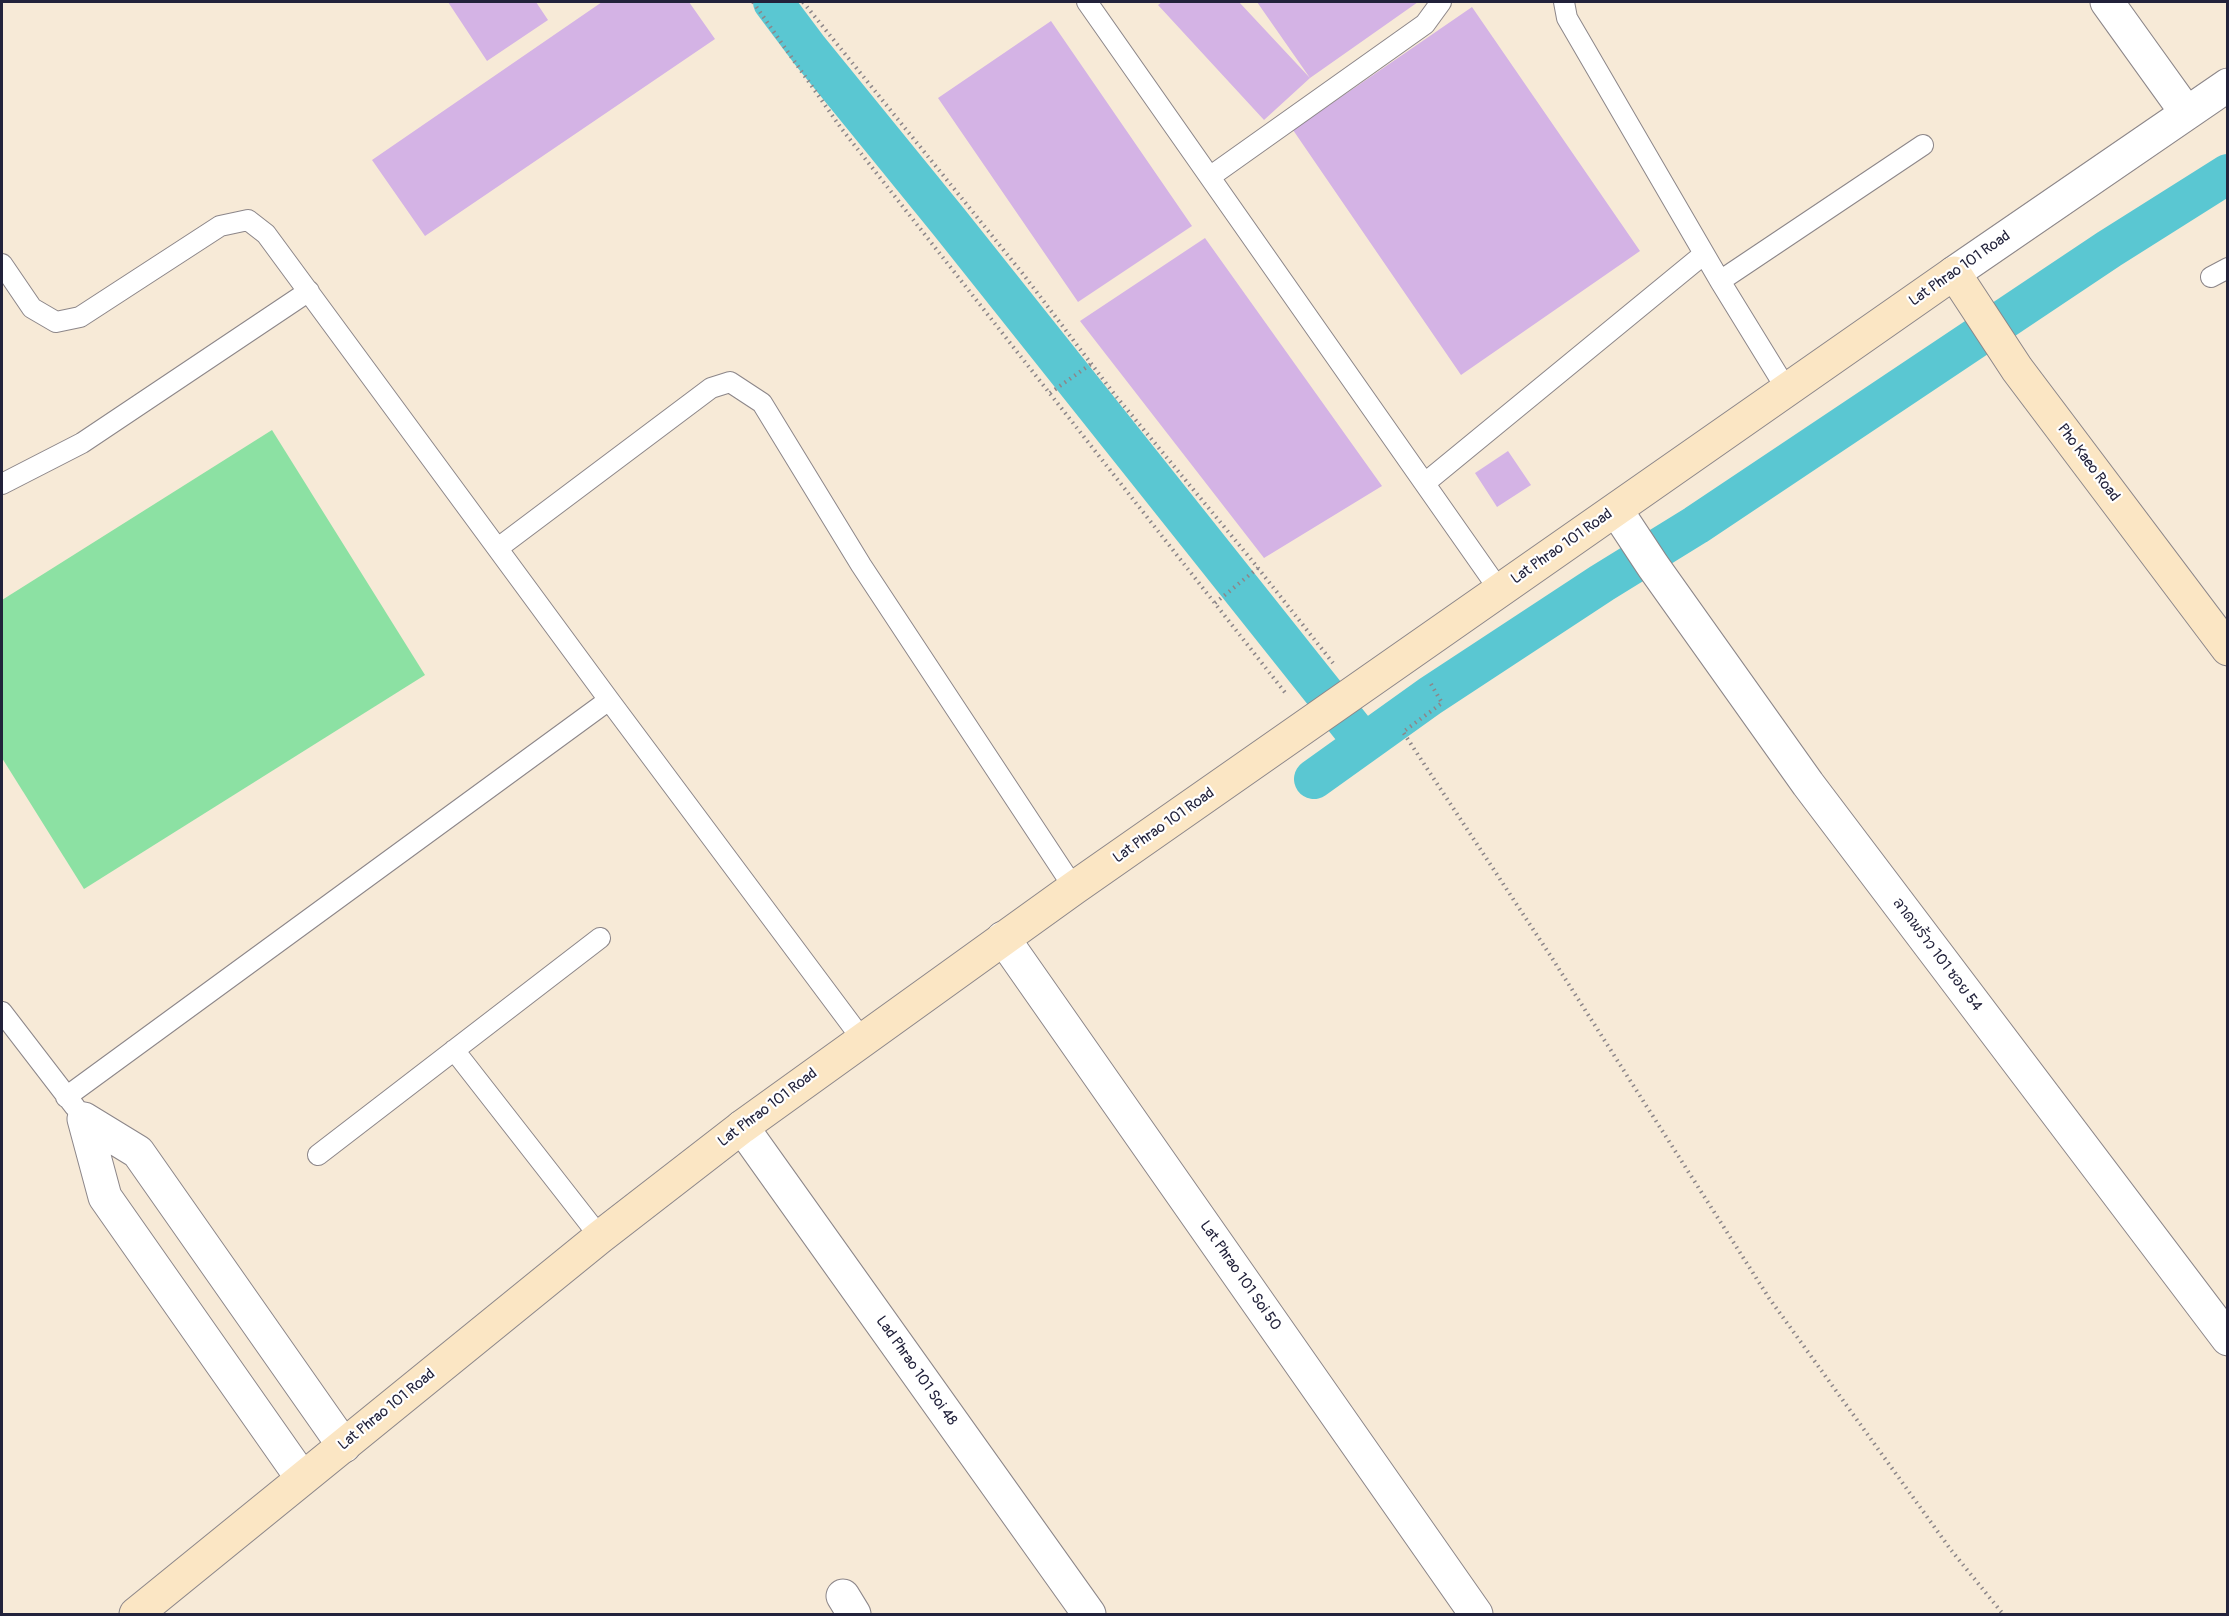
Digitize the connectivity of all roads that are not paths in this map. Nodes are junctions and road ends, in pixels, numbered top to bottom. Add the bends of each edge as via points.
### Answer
1 (1441, 2) edge
2 (1564, 2) edge
3 (2107, 2) edge
4 (1094, 3) edge
5 (2228, 86) edge
6 (2186, 112) junction
7 (1923, 145) dead end
8 (1211, 176) junction
9 (1704, 254) junction
10 (2, 264) edge
11 (1720, 281) junction
12 (1960, 281) junction
13 (309, 291) junction
14 (1787, 390) junction
15 (1425, 483) junction
16 (2, 484) edge
17 (1616, 510) junction
18 (498, 548) junction
19 (1500, 591) junction
20 (2228, 649) edge
21 (609, 700) junction
22 (1074, 888) junction
23 (600, 938) dead end
24 (1003, 938) junction
25 (2, 1012) edge
26 (861, 1039) junction
27 (454, 1050) junction
28 (75, 1108) junction
29 (742, 1127) junction
30 (318, 1155) dead end
31 (600, 1237) junction
32 (2228, 1339) edge
33 (344, 1446) junction
34 (303, 1478) junction
35 (136, 1614) edge
36 (1089, 1614) edge
37 (1476, 1614) edge

1 - 8 lane via 1425,24
2 - 9 lane via 1567,18
3 - 6 street
4 - 8 lane
5 - 6 street, Lat Phrao 101 Road
6 - 12 street, Lat Phrao 101 Road
7 - 11 lane
8 - 15 lane
9 - 11 lane
9 - 15 lane
10 - 13 lane via 32,308 56,322 80,316 220,226 248,220 266,234
11 - 14 lane
12 - 14 street, Lat Phrao 101 Road
12 - 20 street, Pho Kaeo Road via 2017,369
13 - 16 lane via 82,443
13 - 18 lane
14 - 17 street, Lat Phrao 101 Road
15 - 19 lane
17 - 19 street, Lat Phrao 101 Road
17 - 32 street, ลาดพร้าว 101 ซอย 54 via 1808,784
18 - 21 lane
18 - 22 lane via 711,388 730,382 762,403 861,566
19 - 22 street, Lat Phrao 101 Road
21 - 26 lane
21 - 28 lane
22 - 24 street, Lat Phrao 101 Road
23 - 27 lane
24 - 26 street, Lat Phrao 101 Road
24 - 37 street, Lat Phrao 101 Soi 50
25 - 28 lane
26 - 29 street, Lat Phrao 101 Road
27 - 30 lane
27 - 31 lane
28 - 33 street via 138,1152
28 - 34 street via 105,1197
29 - 31 street, Lat Phrao 101 Road
29 - 36 street, Lad Phrao 101 Soi 48
31 - 33 street, Lat Phrao 101 Road
33 - 34 street, Lat Phrao 101 Road
34 - 35 street, Lat Phrao 101 Road

